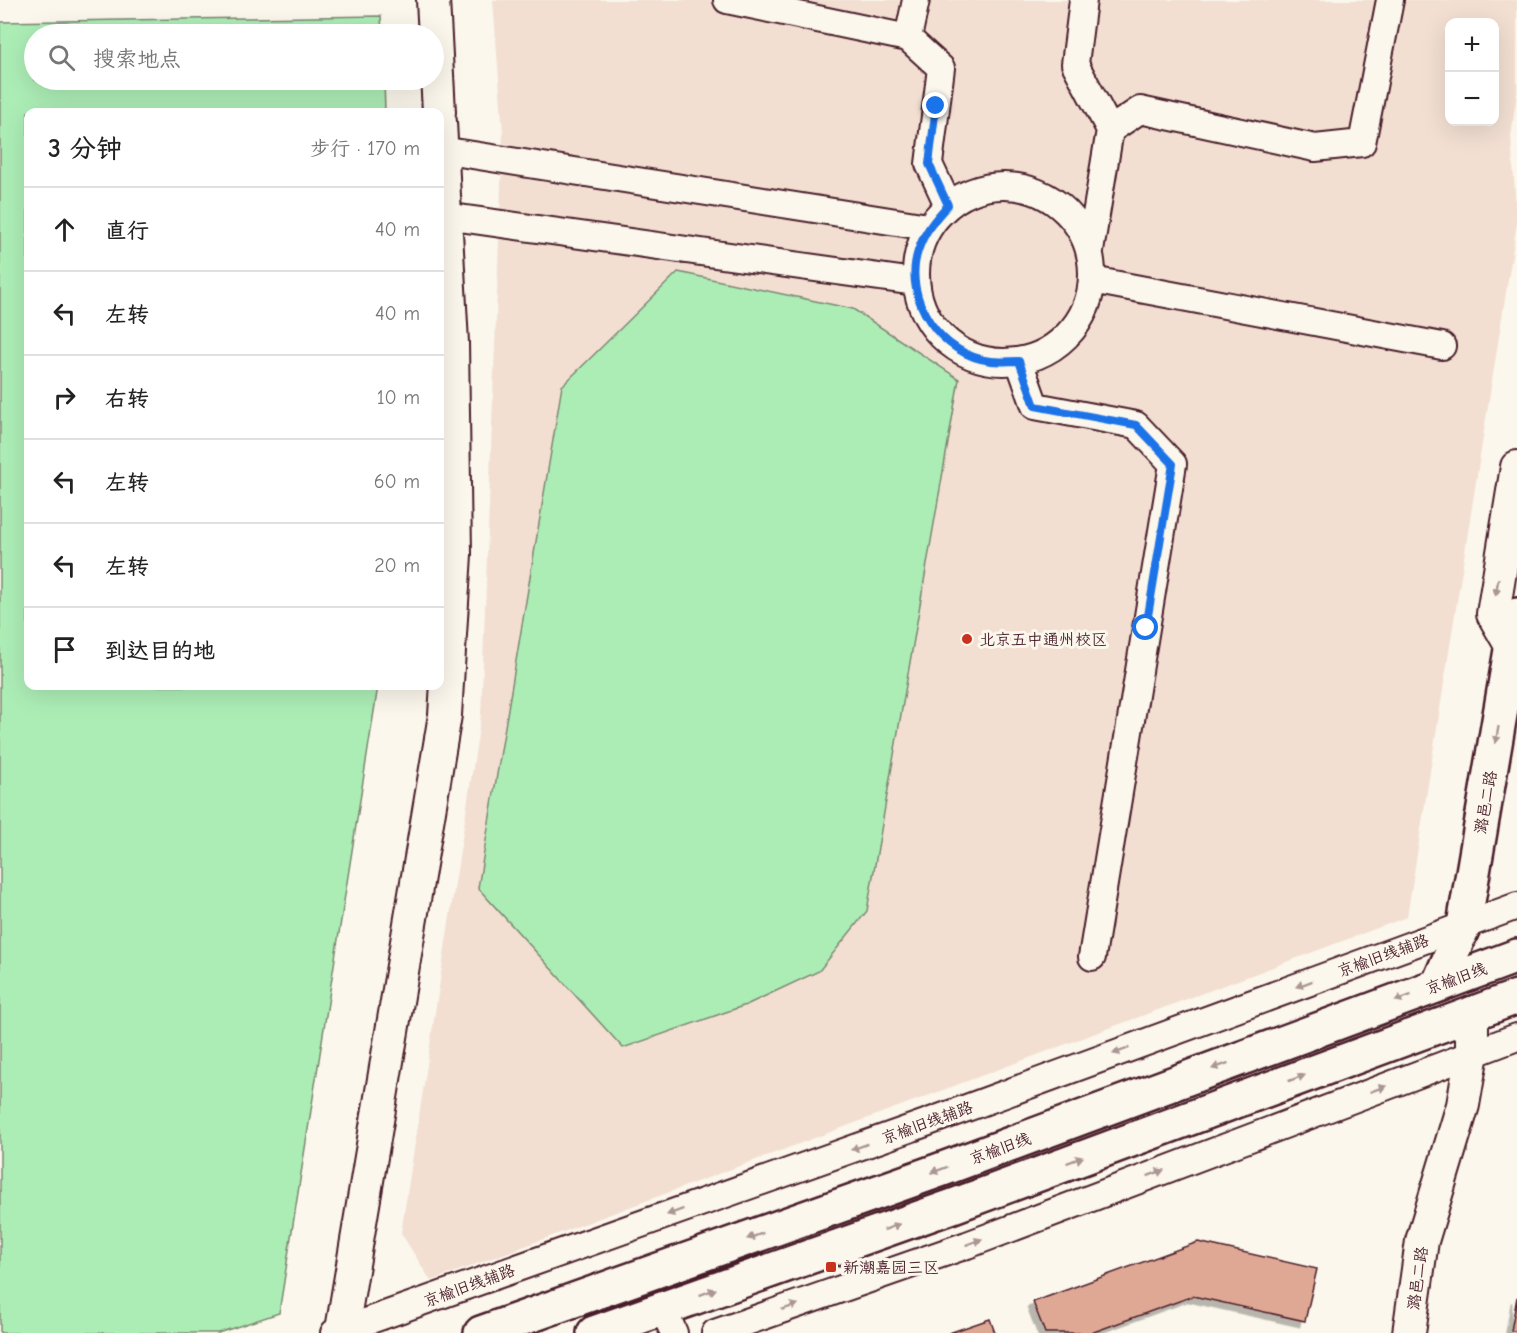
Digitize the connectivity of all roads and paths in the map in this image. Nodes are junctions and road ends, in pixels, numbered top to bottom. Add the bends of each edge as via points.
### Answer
1 (433, 0) edge
2 (727, 0) edge
3 (916, 0) edge
4 (1083, 0) edge
5 (1390, 0) edge
6 (434, 24) edge
7 (908, 38) junction
8 (438, 90) edge
9 (439, 108) edge
10 (1110, 130) junction
11 (444, 137) edge
12 (444, 200) edge
13 (948, 205) junction
14 (445, 216) junction
15 (928, 227) junction
16 (1090, 251) junction
17 (1092, 280) junction
18 (915, 282) junction
19 (1442, 346) dead end
20 (1019, 361) junction
21 (1517, 467) edge
22 (1517, 615) edge
23 (1512, 647) junction
24 (1517, 906) edge
25 (1464, 925) junction
26 (1517, 956) edge
27 (1092, 957) dead end
28 (1438, 985) junction
29 (1517, 996) edge
30 (1472, 1013) junction
31 (1517, 1037) edge
32 (1472, 1053) junction
33 (668, 1321) edge
34 (338, 1332) edge
35 (481, 1333) edge
36 (594, 1333) edge
37 (715, 1333) edge
38 (1409, 1333) edge

1 - 6 street
2 - 7 street
3 - 7 street
4 - 10 street via 1075,64
5 - 10 street via 1362,143 1315,148 1140,110
7 - 13 street via 941,68 929,164
8 - 9 street
10 - 16 street
11 - 15 street
12 - 14 street
13 - 15 street
13 - 16 street via 983,188 1002,185 1031,190 1057,203 1077,224
14 - 18 street
14 - 34 street via 452,343 455,542 445,715
15 - 18 street via 917,253
16 - 17 street
17 - 19 street
17 - 20 street via 1086,308 1070,333 1047,351
18 - 20 street via 922,310 939,334 962,352 990,362
20 - 27 street via 1035,406 1136,425 1173,464
21 -> 23 street via 1493,614
22 - 23 main road, 潞邑二路
23 -> 25 main road, 潞邑二路
24 - 25 street, 京榆旧线辅路
25 - 28 main road, 潞邑二路
25 -> 34 street, 京榆旧线辅路 via 923,1124
26 - 28 main road, 京榆旧线
28 -> 35 main road, 京榆旧线 via 940,1170
29 - 30 main road
30 - 32 street, 潞邑二路
33 -> 30 main road via 953,1206
31 - 32 street
37 -> 32 street via 967,1245
32 - 38 street, 潞邑二路 via 1463,1105 1422,1241
33 - 36 main road

